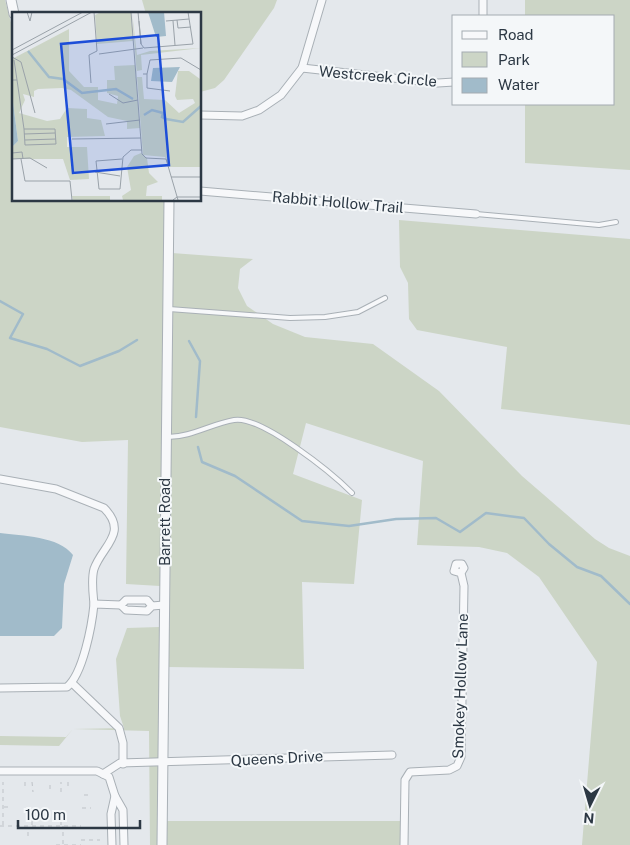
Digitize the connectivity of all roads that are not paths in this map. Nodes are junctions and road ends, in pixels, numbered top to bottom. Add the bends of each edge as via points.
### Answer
1 (322, 0) edge
2 (483, 0) edge
3 (483, 15) edge
4 (302, 68) junction
5 (452, 82) edge
6 (201, 115) edge
7 (201, 191) edge
8 (169, 201) edge
9 (476, 214) joint
10 (616, 222) dead end
11 (385, 298) dead end
12 (167, 309) junction
13 (165, 437) junction
14 (0, 479) edge
15 (352, 494) dead end
16 (461, 573) dead end
17 (94, 604) junction
18 (164, 605) junction
19 (72, 683) junction
20 (0, 688) edge
21 (392, 754) dead end
22 (163, 761) junction
23 (123, 764) junction
24 (0, 771) edge
25 (103, 774) junction
26 (115, 796) junction
27 (124, 827) junction
28 (111, 828) junction
29 (112, 845) edge
30 (124, 845) edge
31 (162, 845) edge
32 (404, 845) edge

1 - 4 street, Westcreek Circle
2 - 3 street
4 - 5 street, Westcreek Circle
4 - 6 street, Westcreek Circle via 281,95 259,110 231,117
7 - 9 street, Rabbit Hollow Trail
8 - 12 street, Barrett Road
9 - 10 lane via 599,225
11 - 12 lane via 358,312 325,317 290,318
12 - 13 street, Barrett Road
13 - 15 lane via 179,437 236,419 264,426 334,475
13 - 18 street, Barrett Road
14 - 17 street via 56,489 104,508 113,519 112,542 94,570
16 - 32 street, Smokey Hollow Lane via 464,586 461,757 457,766 449,770 410,772 405,780
17 - 18 street via 121,605 126,600 147,600 152,606
17 - 19 street via 89,632
18 - 22 street, Barrett Road
19 - 20 street via 59,689
19 - 23 street via 119,728
21 - 22 street, Queens Drive
22 - 23 street, Queens Drive
22 - 31 street, Barrett Road
23 - 25 street
24 - 25 street
25 - 26 street via 109,778
26 - 27 street via 124,810
26 - 28 street
27 - 28 street
27 - 30 street
28 - 29 street

